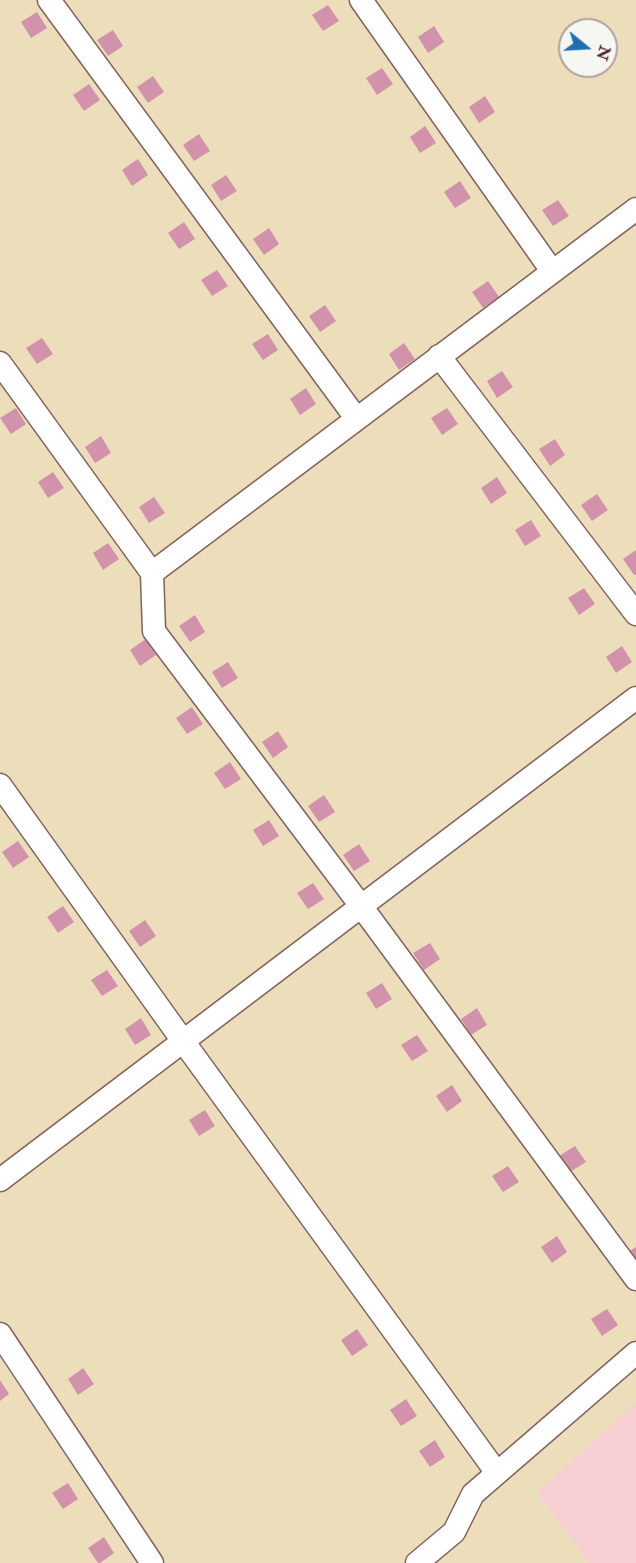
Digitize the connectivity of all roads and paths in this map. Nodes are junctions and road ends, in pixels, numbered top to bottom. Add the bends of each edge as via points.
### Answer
1 (49, 0) edge
2 (361, 0) edge
3 (636, 209) edge
4 (552, 272) junction
5 (439, 356) junction
6 (0, 363) edge
7 (356, 418) junction
8 (152, 573) junction
9 (636, 614) edge
10 (636, 698) edge
11 (0, 784) edge
12 (361, 906) junction
13 (183, 1041) junction
14 (0, 1180) edge
15 (636, 1279) edge
16 (0, 1334) edge
17 (636, 1353) edge
18 (498, 1473) junction
19 (152, 1563) edge
20 (417, 1563) edge

1 - 7 street
2 - 4 street
3 - 4 street
4 - 5 street
5 - 7 street
5 - 9 street
6 - 8 street
7 - 8 street
8 - 12 street via 154,631
10 - 12 street
11 - 13 street
12 - 13 street
12 - 15 street
13 - 14 street
13 - 18 street
16 - 19 street
17 - 18 street
18 - 20 street via 473,1494 454,1532

